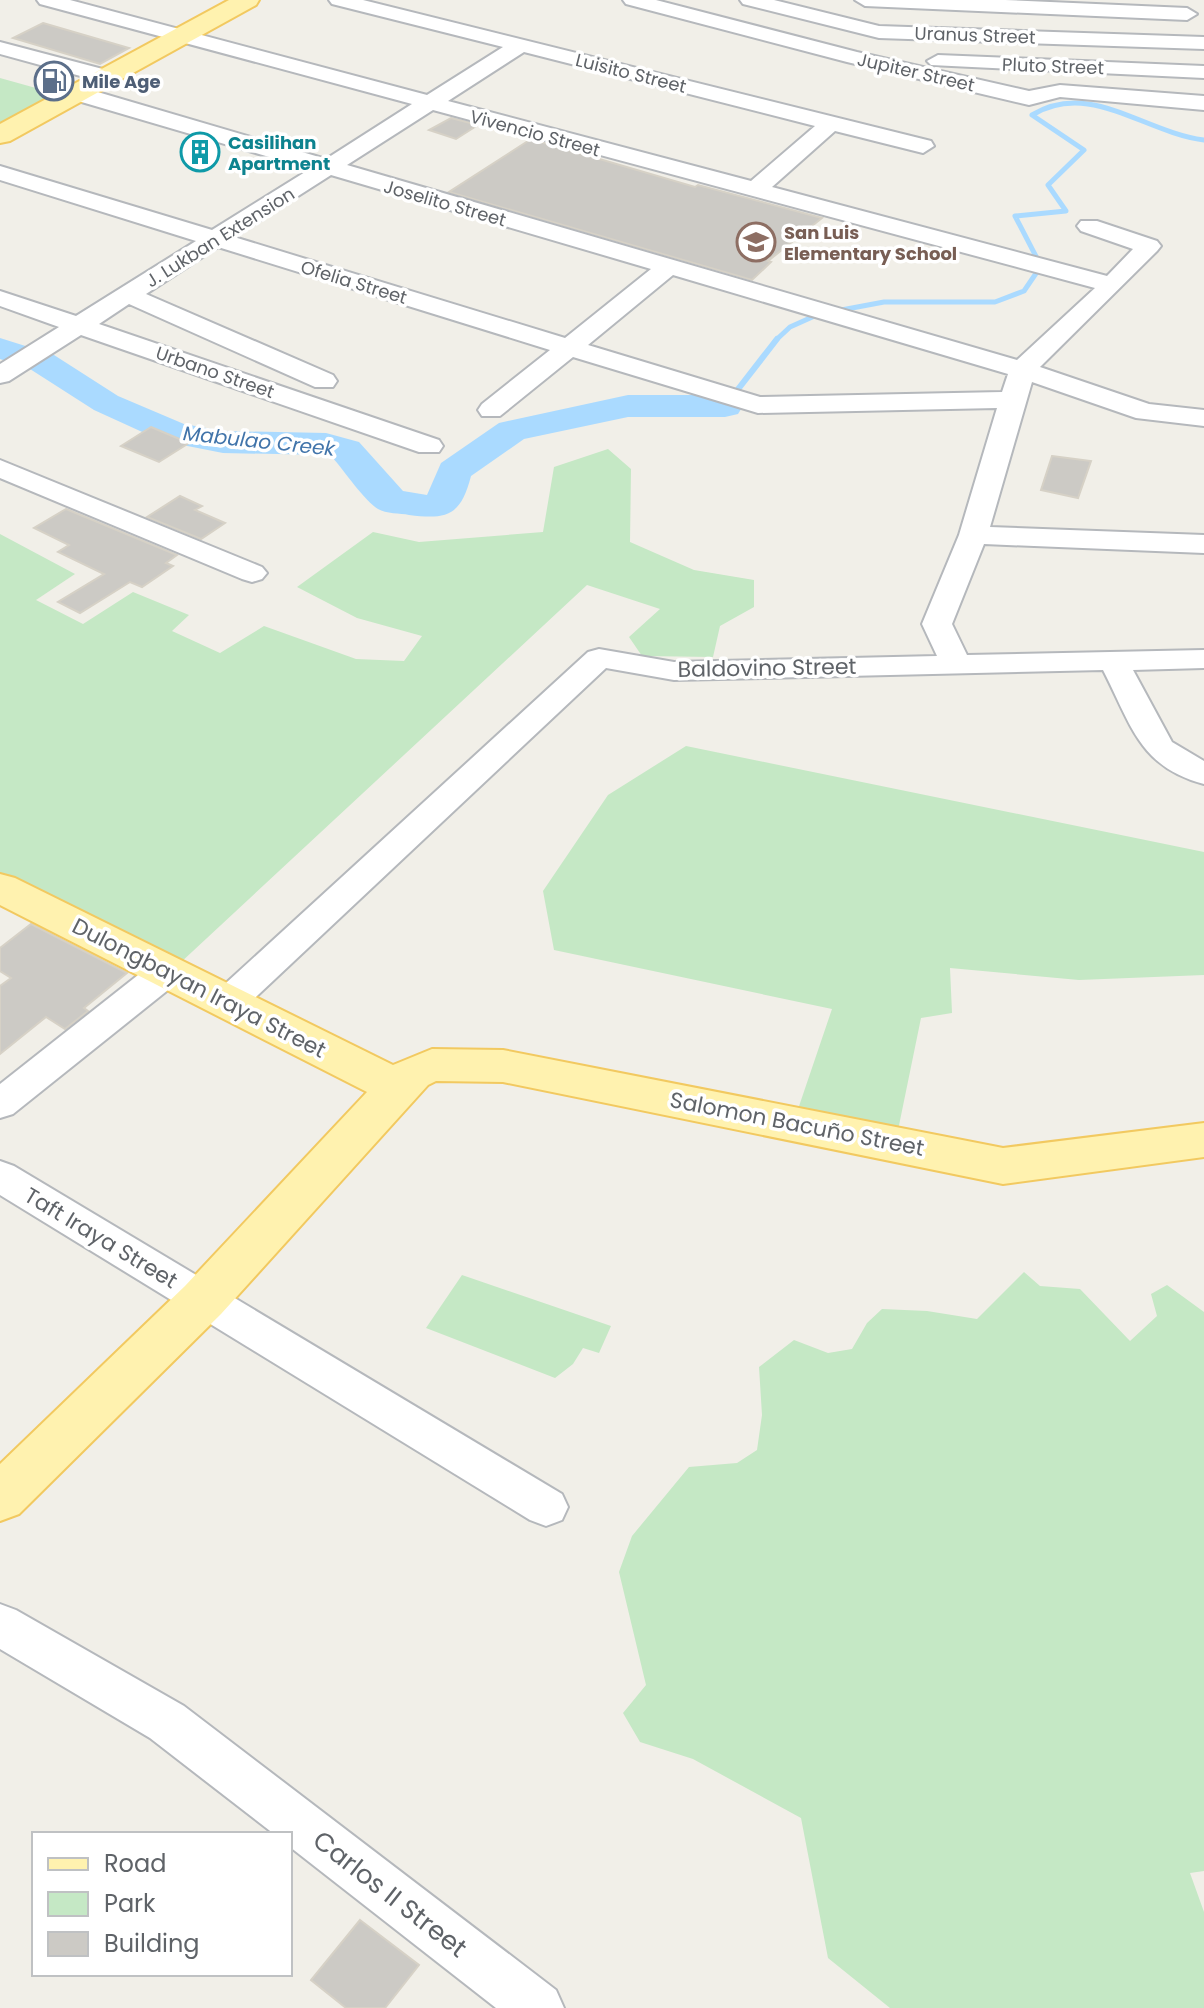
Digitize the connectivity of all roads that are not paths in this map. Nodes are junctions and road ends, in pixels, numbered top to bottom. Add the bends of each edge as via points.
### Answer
1 (47, 0) edge
2 (247, 0) edge
3 (339, 0) edge
4 (633, 0) edge
5 (750, 0) edge
6 (865, 0) edge
7 (93, 5) edge
8 (1182, 7) edge
9 (879, 32) junction
10 (182, 35) junction
11 (1204, 41) edge
12 (521, 45) junction
13 (0, 48) edge
14 (854, 58) junction
15 (878, 59) junction
16 (1204, 72) edge
17 (106, 77) junction
18 (76, 93) junction
19 (1204, 103) edge
20 (429, 104) junction
21 (831, 123) junction
22 (0, 135) edge
23 (923, 146) dead end
24 (328, 169) junction
25 (0, 173) edge
26 (754, 191) junction
27 (1089, 226) dead end
28 (214, 240) junction
29 (668, 267) junction
30 (1112, 285) junction
31 (128, 295) junction
32 (0, 298) edge
33 (79, 326) junction
34 (568, 346) junction
35 (1022, 370) junction
36 (2, 374) edge
37 (324, 381) dead end
38 (1013, 400) junction
39 (491, 410) dead end
40 (1204, 418) edge
41 (429, 446) dead end
42 (0, 468) edge
43 (973, 535) junction
44 (1204, 544) edge
45 (252, 573) dead end
46 (1204, 659) edge
47 (1113, 661) junction
48 (956, 664) junction
49 (1204, 774) edge
50 (0, 888) edge
51 (165, 973) junction
52 (227, 1003) junction
53 (399, 1088) junction
54 (0, 1104) edge
55 (1204, 1140) edge
56 (0, 1176) edge
57 (203, 1300) junction
58 (0, 1498) edge
59 (546, 1507) dead end
60 (0, 1625) edge
61 (538, 2008) edge

1 - 7 street, Vivencio Street
2 - 10 main road
3 - 12 street, Luisito Street
4 - 14 street, Jupiter Street
5 - 9 street, Uranus Street
6 - 8 street
7 - 10 street, Vivencio Street
8 - 11 street
9 - 11 street, Uranus Street
9 - 15 street
10 - 17 main road
10 - 20 street, Vivencio Street
12 - 20 street, J. Lukban Extension
12 - 21 street, Luisito Street
13 - 17 street
14 - 15 street, Pluto Street
14 - 19 street, Jupiter Street via 1029,98 1060,91
15 - 16 street, Pluto Street
17 - 18 main road
18 - 22 main road
18 - 24 street, Joselito Street
20 - 24 street, J. Lukban Extension
20 - 26 street, Vivencio Street
21 - 23 street, Luisito Street
21 - 26 street
24 - 28 street, J. Lukban Extension
24 - 29 street, Joselito Street
25 - 28 street, Ofelia Street
26 - 30 street, Vivencio Street
27 - 30 street via 1149,246
28 - 31 street, J. Lukban Extension
28 - 34 street, Ofelia Street
29 - 34 street
29 - 35 street, Joselito Street
30 - 35 street
31 - 33 street, J. Lukban Extension
31 - 37 street
32 - 33 street, Urbano Street
33 - 36 street, J. Lukban Extension
33 - 41 street, Urbano Street
34 - 38 street, Ofelia Street via 758,405
34 - 39 street
35 - 38 street
35 - 40 street, Joselito Street via 1145,412
38 - 43 street
42 - 45 street
43 - 44 street
43 - 48 street via 937,624
46 - 47 street, Baldovino Street
47 - 48 street, Baldovino Street
47 - 49 street via 1159,748
48 - 52 street, Baldovino Street via 674,671 599,658
50 - 51 main road, Dulongbayan Iraya Street
51 - 52 main road, Dulongbayan Iraya Street
51 - 54 street
52 - 53 main road, Dulongbayan Iraya Street
53 - 55 main road, Salomon Bacuño Street via 424,1066 503,1066 1003,1166
53 - 57 main road, Salomon Bacuño Street
56 - 57 street, Taft Iraya Street
57 - 58 main road, Salomon Bacuño Street
57 - 59 street, Taft Iraya Street
60 - 61 street, Carlos II Street via 167,1722

